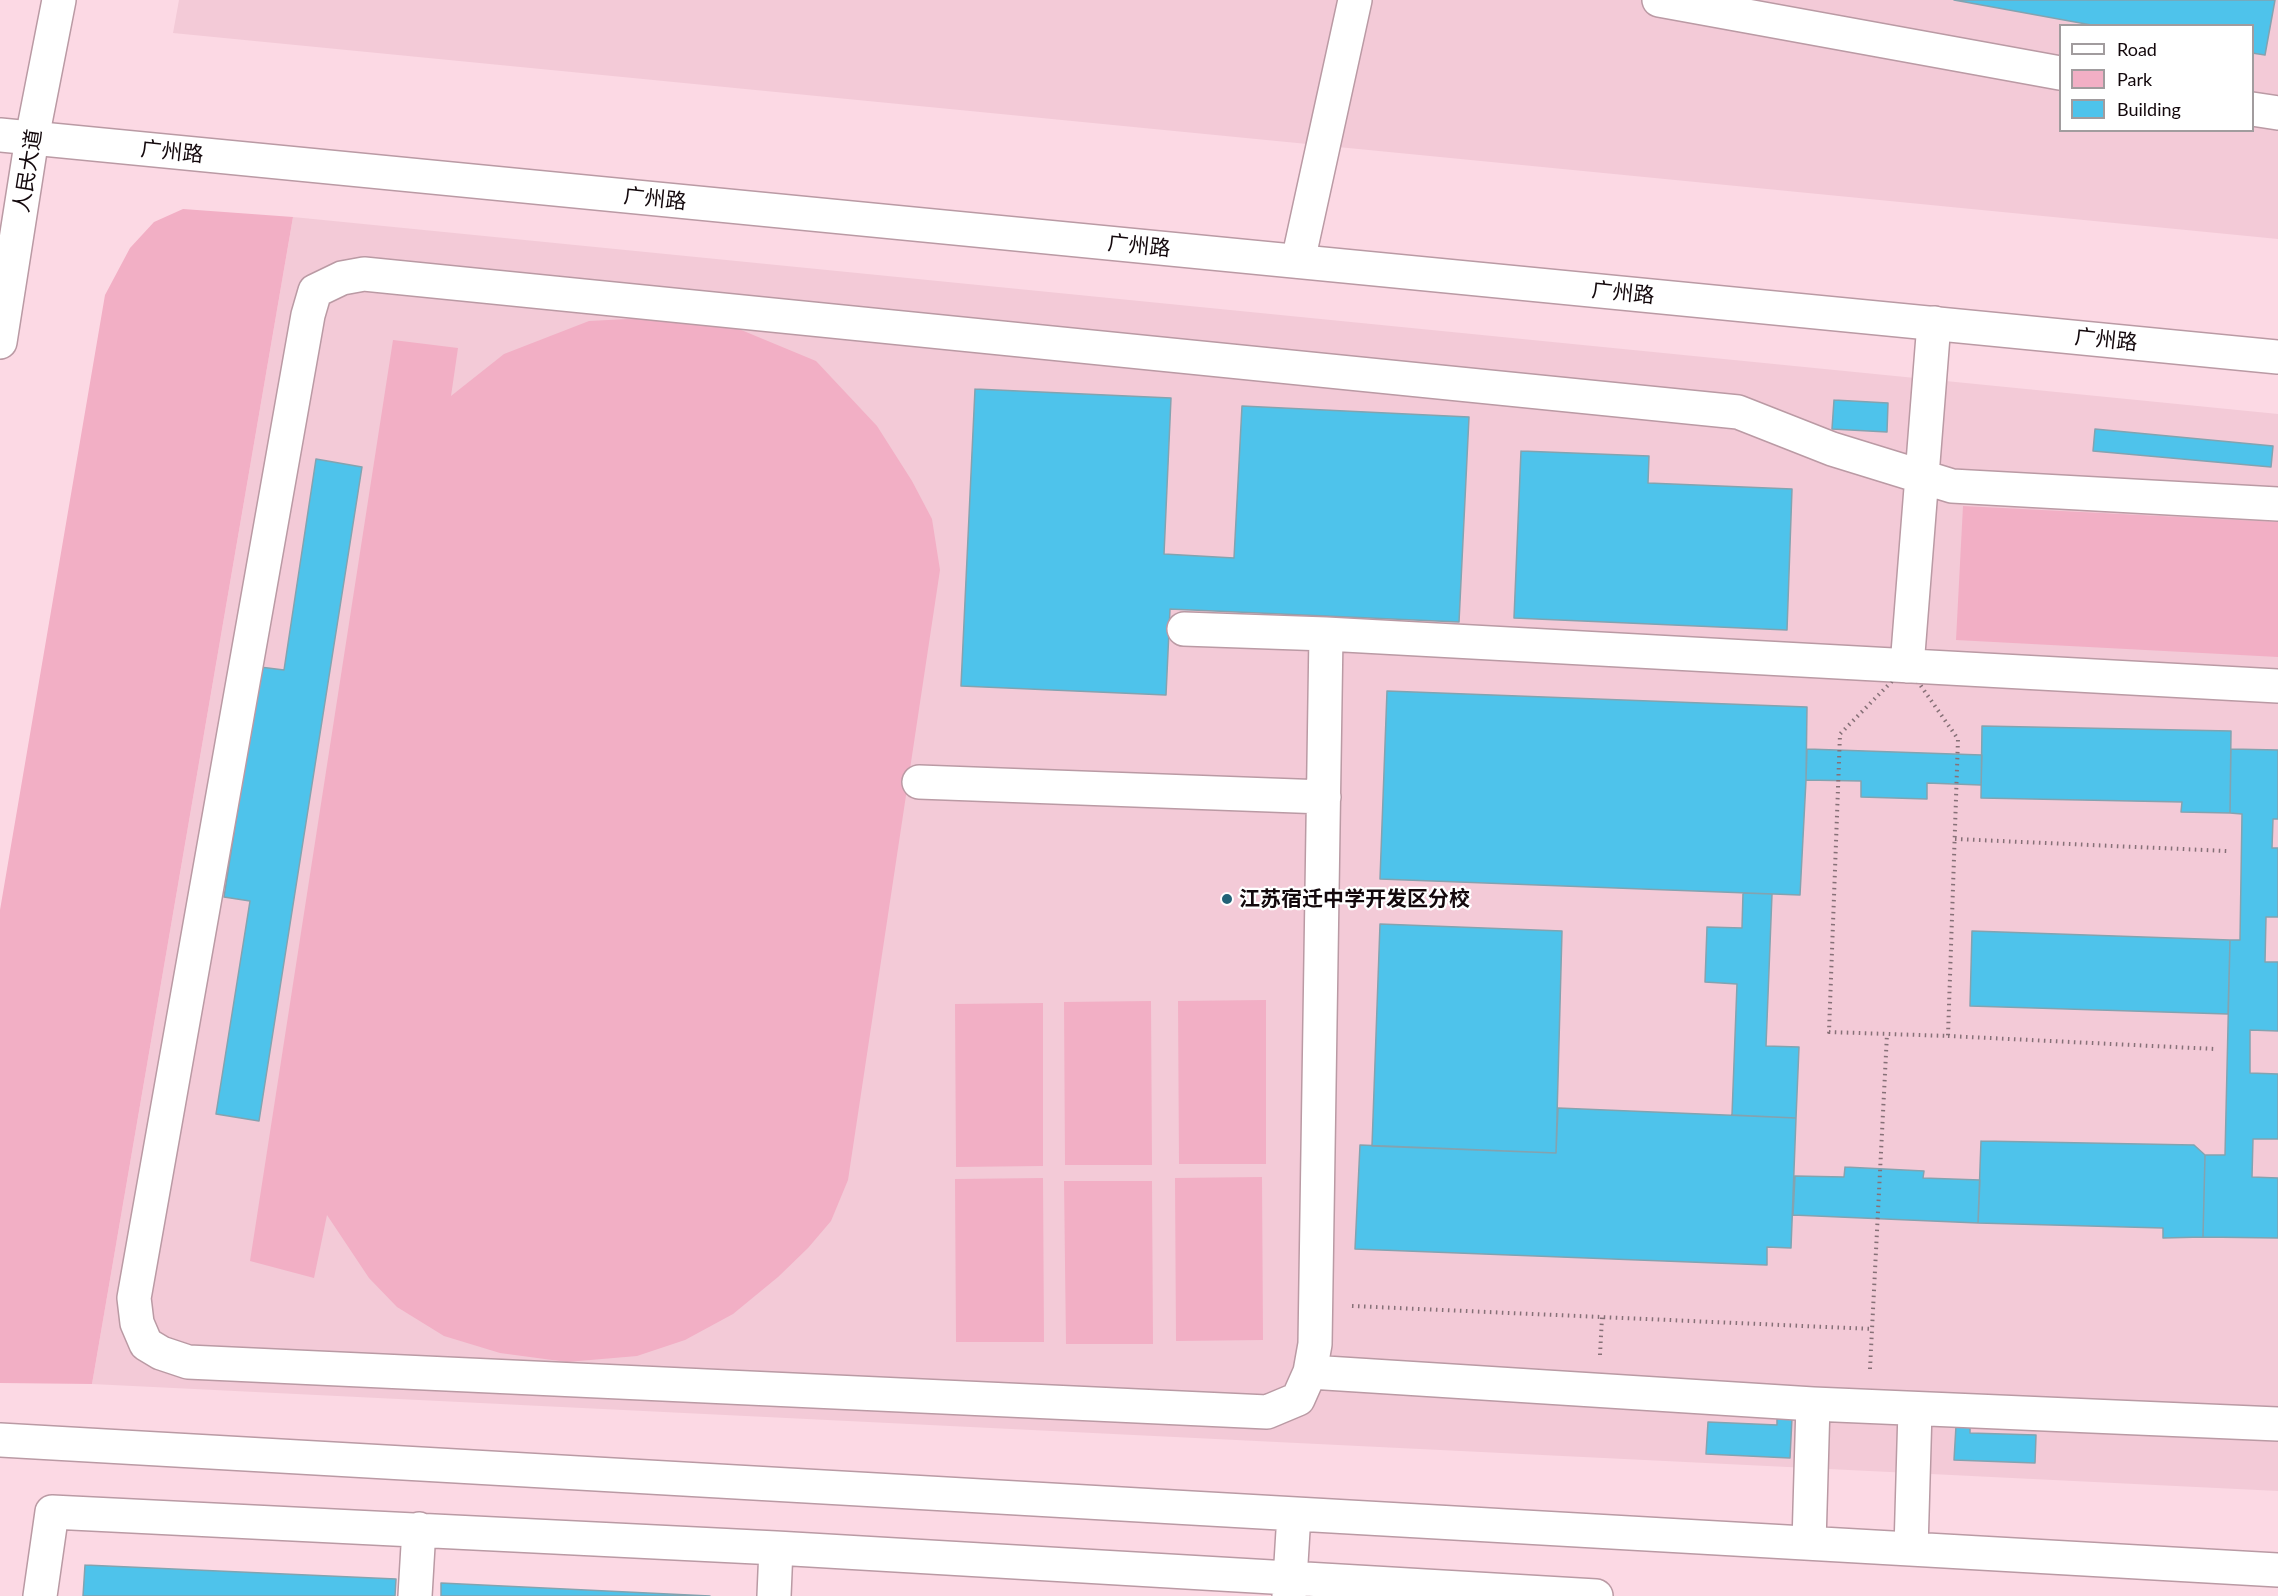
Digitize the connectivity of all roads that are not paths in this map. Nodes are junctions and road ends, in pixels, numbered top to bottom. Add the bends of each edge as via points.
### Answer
1 (59, 0) edge
2 (1355, 0) edge
3 (1667, 1) edge
4 (2059, 74) edge
5 (2254, 109) edge
6 (2278, 113) edge
7 (0, 135) edge
8 (32, 138) junction
9 (1298, 261) junction
10 (1934, 323) junction
11 (0, 342) edge
12 (2278, 357) edge
13 (1922, 477) junction
14 (2278, 504) edge
15 (1184, 629) dead end
16 (1326, 634) junction
17 (1906, 666) junction
18 (2278, 686) edge
19 (919, 782) dead end
20 (1324, 797) junction
21 (1310, 1372) junction
22 (1813, 1404) junction
23 (1916, 1410) junction
24 (2278, 1424) edge
25 (0, 1440) edge
26 (1294, 1514) junction
27 (419, 1529) junction
28 (1809, 1543) junction
29 (776, 1548) junction
30 (1911, 1549) junction
31 (2278, 1569) edge
32 (1289, 1587) edge
33 (40, 1596) edge
34 (415, 1596) edge
35 (774, 1596) edge
36 (1596, 1596) edge

1 - 8 street, 人民大道
2 - 9 street
3 - 4 street
5 - 6 street
7 - 8 street, 广州路
8 - 9 street, 广州路
8 - 11 street, 人民大道
9 - 10 street, 广州路
10 - 12 street, 广州路
10 - 13 street
13 - 14 street via 1952,486
13 - 17 street
13 - 21 street via 1833,449 1738,412 364,274 342,278 315,291 134,1298 137,1323 146,1344 188,1362 1267,1412 1298,1399
15 - 16 street
16 - 17 street
16 - 20 street
17 - 18 street
19 - 20 street
20 - 21 street via 1315,1305
21 - 22 street
22 - 23 street
22 - 28 street
23 - 24 street
23 - 30 street
25 - 26 street
26 - 28 street
26 - 32 street
27 - 29 street
27 - 33 street via 52,1512
27 - 34 street
28 - 30 street
29 - 32 street
29 - 35 street
30 - 31 street
32 - 36 street

